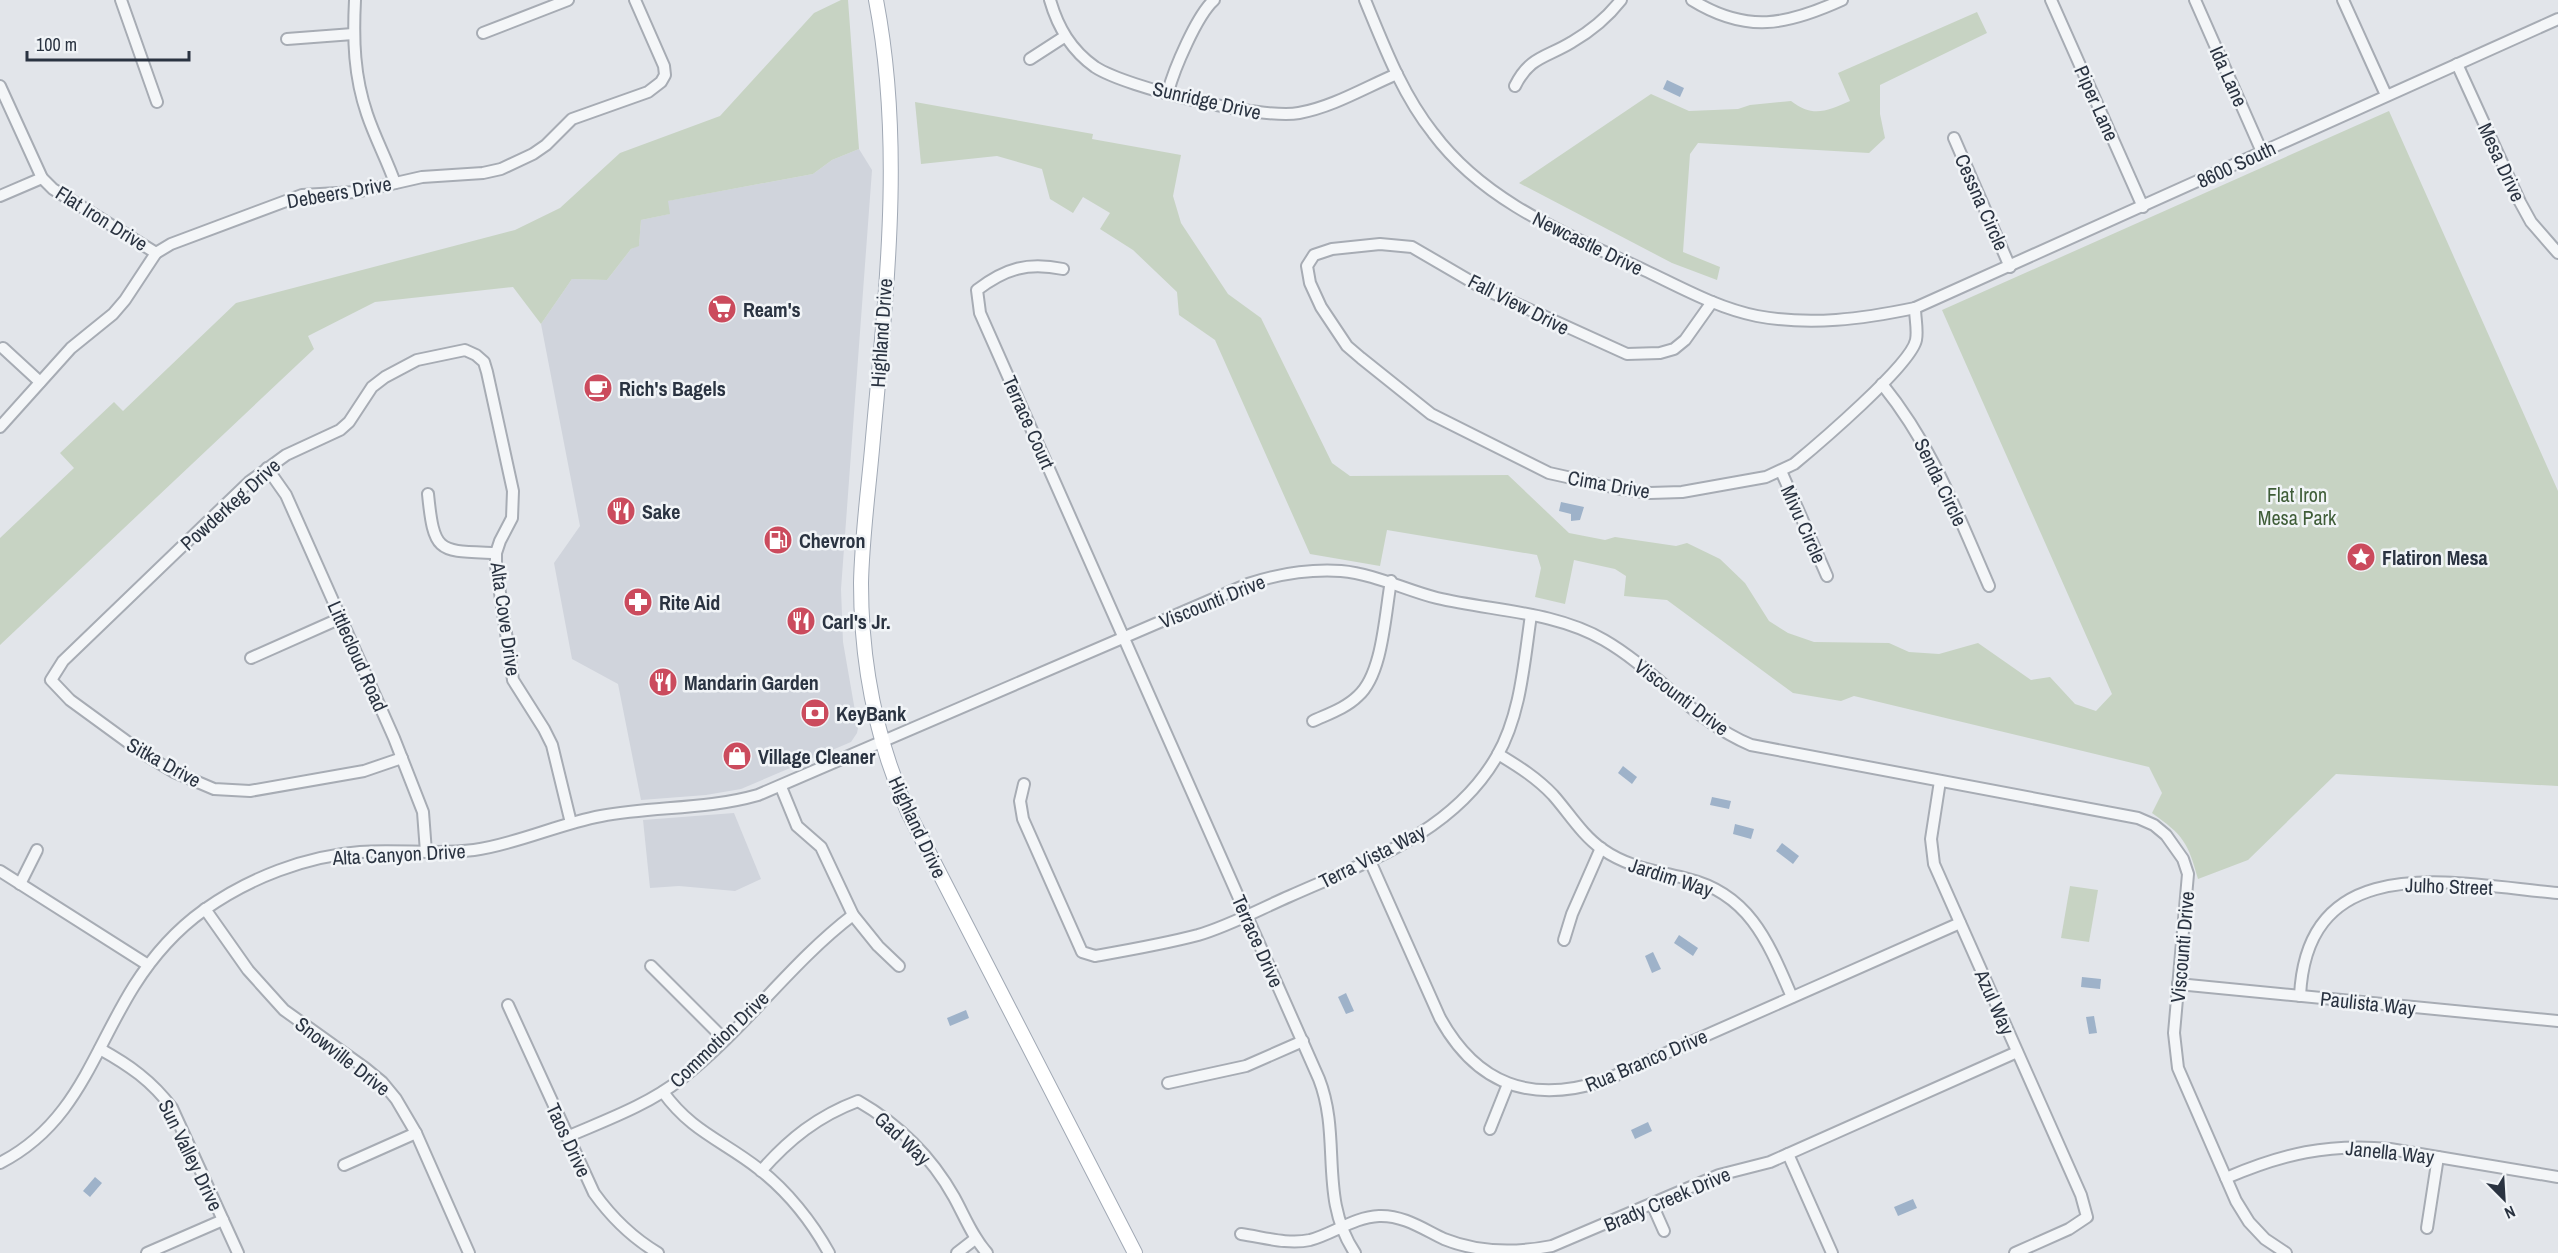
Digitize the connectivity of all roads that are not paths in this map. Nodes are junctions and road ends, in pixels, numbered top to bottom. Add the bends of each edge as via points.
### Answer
1 (121, 0) edge
2 (355, 0) edge
3 (568, 0) edge
4 (635, 0) edge
5 (876, 0) edge
6 (1050, 0) edge
7 (1214, 0) edge
8 (1365, 0) edge
9 (1621, 0) edge
10 (1692, 0) edge
11 (1842, 0) edge
12 (2051, 0) edge
13 (2195, 0) edge
14 (2343, 0) edge
15 (2558, 19) edge
16 (483, 33) dead end
17 (353, 34) junction
18 (1064, 37) junction
19 (287, 39) dead end
20 (1030, 59) dead end
21 (2457, 64) junction
22 (1397, 74) junction
23 (0, 86) edge
24 (1515, 86) dead end
25 (1168, 92) junction
26 (2386, 96) junction
27 (158, 102) dead end
28 (1954, 138) dead end
29 (2262, 152) junction
30 (42, 178) junction
31 (395, 183) junction
32 (0, 196) edge
33 (2143, 207) junction
34 (156, 253) junction
35 (2558, 253) edge
36 (1309, 260) joint
37 (2010, 267) junction
38 (1063, 269) dead end
39 (1712, 302) junction
40 (1915, 308) junction
41 (3, 348) dead end
42 (487, 372) joint
43 (40, 382) junction
44 (1882, 384) junction
45 (0, 427) edge
46 (267, 468) junction
47 (1781, 471) junction
48 (428, 494) dead end
49 (496, 553) junction
50 (1827, 576) dead end
51 (1390, 581) junction
52 (1989, 586) dead end
53 (1532, 615) junction
54 (341, 618) junction
55 (1122, 638) junction
56 (251, 658) dead end
57 (51, 680) joint
58 (1313, 721) dead end
59 (883, 742) junction
60 (1498, 754) junction
61 (402, 758) junction
62 (1940, 781) junction
63 (1024, 784) dead end
64 (781, 787) junction
65 (571, 823) junction
66 (1601, 848) junction
67 (36, 850) dead end
68 (426, 852) junction
69 (1370, 861) junction
70 (0, 872) edge
71 (20, 884) junction
72 (2558, 893) edge
73 (205, 909) junction
74 (853, 915) junction
75 (1246, 915) junction
76 (1960, 922) junction
77 (1564, 940) dead end
78 (148, 964) junction
79 (651, 966) dead end
80 (899, 966) dead end
81 (2178, 984) junction
82 (2300, 996) junction
83 (1792, 997) junction
84 (508, 1005) dead end
85 (2558, 1021) edge
86 (724, 1039) junction
87 (1303, 1041) junction
88 (100, 1049) junction
89 (2017, 1052) junction
90 (1168, 1083) dead end
91 (1509, 1084) junction
92 (663, 1092) junction
93 (1490, 1128) dead end
94 (416, 1133) junction
95 (567, 1137) junction
96 (1788, 1154) junction
97 (2438, 1157) junction
98 (0, 1164) edge
99 (344, 1165) dead end
100 (761, 1170) junction
101 (2226, 1178) junction
102 (2558, 1178) edge
103 (1652, 1204) junction
104 (223, 1220) junction
105 (1342, 1227) junction
106 (2427, 1228) dead end
107 (1664, 1231) dead end
108 (1241, 1234) dead end
109 (975, 1239) junction
110 (147, 1253) edge
111 (238, 1253) edge
112 (469, 1253) edge
113 (658, 1253) edge
114 (829, 1253) edge
115 (957, 1253) edge
116 (987, 1253) edge
117 (1135, 1253) edge
118 (1356, 1253) edge
119 (1832, 1253) edge
120 (2015, 1253) edge
121 (2286, 1253) edge

1 - 27 street
2 - 17 street
3 - 16 street
4 - 31 street, Debeers Drive via 664,66 661,82 648,92 572,119 546,145 518,163 483,173 444,174
5 - 59 main road, Highland Drive via 890,115 891,200 861,582 867,668
6 - 18 street, Sunridge Drive
7 - 25 street via 1197,25
8 - 22 street, Newcastle Drive
9 - 24 street via 1592,30 1535,59
10 - 11 street via 1750,23 1772,23 1794,19
12 - 33 street, Piper Lane
13 - 29 street, Ida Lane
14 - 26 street
15 - 21 street, 8600 South
17 - 19 street
17 - 31 street via 362,98
18 - 20 street
18 - 25 street, Sunridge Drive via 1079,54 1113,77
21 - 26 street, 8600 South
21 - 35 street, Mesa Drive via 2520,202 2531,222
22 - 25 street, Sunridge Drive via 1320,108 1276,116
22 - 39 street, Newcastle Drive via 1433,134 1493,193 1527,214
23 - 30 street, Flat Iron Drive
26 - 29 street, 8600 South
28 - 37 street, Cessna Circle
29 - 33 street, 8600 South
30 - 32 street
30 - 34 street, Flat Iron Drive via 53,189
31 - 34 street, Debeers Drive via 356,192 287,199
33 - 37 street, 8600 South
34 - 43 street, Debeers Drive via 113,314 77,342
36 - 39 street, Fall View Drive via 1332,249 1380,243 1412,247 1484,289 1627,354 1674,349
36 - 47 street, Cima Drive via 1308,275 1321,308 1347,346 1431,414 1538,468 1582,482 1650,493 1712,487
37 - 40 street, 8600 South
38 - 55 street, Terrace Court via 1042,265 1016,268 977,290 978,302
39 - 40 street, Newcastle Drive via 1757,316 1807,321 1861,319
40 - 44 street, Cima Drive via 1913,349
41 - 43 street
42 - 46 street, Powderkeg Drive via 484,362 465,350 401,366 372,387 340,430
42 - 49 street, Alta Cove Drive via 513,491 512,518
43 - 45 street, Debeers Drive
44 - 47 street, Cima Drive via 1807,453
44 - 52 street, Senda Circle via 1926,447
46 - 54 street, Littlecloud Road via 286,495
46 - 57 street, Powderkeg Drive via 71,653
47 - 50 street, Mivu Circle
48 - 49 street via 431,528 441,545 460,552
49 - 65 street, Alta Cove Drive via 513,680 552,745
51 - 53 street, Viscounti Drive via 1434,597
51 - 55 street, Viscounti Drive via 1327,570 1270,577
51 - 58 street via 1376,662 1367,686 1344,707
53 - 60 street, Terra Vista Way via 1515,708
53 - 62 street, Viscounti Drive via 1603,640 1722,730 1751,745
54 - 56 street
54 - 61 street, Littlecloud Road
55 - 59 street, Viscounti Drive
55 - 75 street, Terrace Drive
57 - 61 street, Sitka Drive via 70,700 152,759 214,789 250,790 364,771
59 - 64 street, Alta Canyon Drive
59 - 117 main road, Highland Drive via 914,825
60 - 66 street, Jardim Way via 1537,780
60 - 69 street, Terra Vista Way via 1483,777 1446,816 1398,848
61 - 68 street, Littlecloud Road via 423,812
62 - 76 street, Azul Way via 1932,852
62 - 81 street, Viscounti Drive via 2138,818 2166,835 2183,859 2188,874
63 - 75 street, Terra Vista Way via 1020,801 1023,819 1082,952 1095,956 1182,939
64 - 65 street, Alta Canyon Drive via 731,803 619,813
64 - 74 street via 797,826 821,847
65 - 68 street, Alta Canyon Drive via 496,846
66 - 77 street
66 - 83 street, Jardim Way via 1644,870 1689,879 1730,898 1762,932
67 - 71 street
68 - 73 street, Alta Canyon Drive via 361,851 327,856 264,877
69 - 75 street, Terra Vista Way
69 - 91 street, Rua Branco Drive via 1452,1039 1487,1073
70 - 71 street
71 - 78 street
72 - 82 street, Julho Street via 2422,882 2373,890 2329,914 2314,933 2304,957
73 - 78 street, Alta Canyon Drive
73 - 94 street, Snowville Drive via 269,996 382,1082
74 - 80 street
74 - 86 street, Commotion Drive via 809,951
75 - 87 street, Terrace Drive
76 - 83 street, Rua Branco Drive
76 - 89 street, Azul Way
78 - 88 street, Alta Canyon Drive
79 - 86 street
81 - 82 street, Paulista Way
81 - 101 street, Viscounti Drive via 2174,1033 2178,1068
82 - 85 street, Paulista Way
83 - 91 street, Rua Branco Drive via 1604,1081 1557,1092
84 - 95 street, Taos Drive
86 - 92 street, Commotion Drive
87 - 90 street via 1246,1066
87 - 105 street, Terrace Drive via 1329,1111 1332,1191
88 - 98 street, Alta Canyon Drive via 67,1108 49,1129
88 - 104 street, Sun Valley Drive via 141,1074 172,1108
89 - 96 street, Brady Creek Drive
89 - 120 street, Azul Way via 2081,1195 2087,1217
91 - 93 street
92 - 95 street, Commotion Drive
92 - 100 street via 698,1130
94 - 99 street
94 - 112 street, Snowville Drive
95 - 113 street, Taos Drive via 594,1193 611,1216 629,1234
96 - 103 street, Brady Creek Drive via 1719,1175
96 - 119 street
97 - 101 street, Janella Way via 2390,1149 2338,1147 2278,1157
97 - 102 street, Janella Way
97 - 106 street
100 - 109 street, Gad Way via 795,1135 858,1101 876,1111 920,1149 954,1197
100 - 114 street via 814,1228
101 - 121 street, Viscounti Drive via 2250,1222 2265,1239
103 - 105 street, Brady Creek Drive via 1573,1239 1528,1251 1466,1246 1394,1217 1378,1216
103 - 107 street
104 - 110 street
104 - 111 street, Sun Valley Drive
105 - 108 street, Brady Creek Drive via 1308,1241
105 - 118 street, Terrace Drive
109 - 115 street
109 - 116 street, Gad Way

